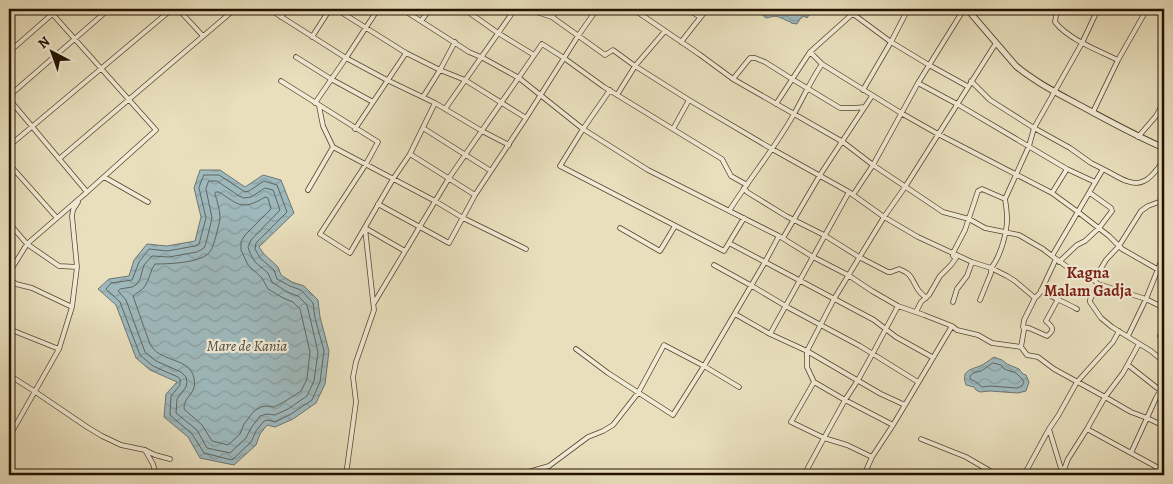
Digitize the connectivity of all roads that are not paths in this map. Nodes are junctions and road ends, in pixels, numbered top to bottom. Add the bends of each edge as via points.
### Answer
1 (48, 9) edge
2 (58, 9) edge
3 (109, 9) edge
4 (172, 9) edge
5 (178, 9) edge
6 (235, 9) edge
7 (269, 9) edge
8 (287, 9) edge
9 (330, 9) edge
10 (336, 9) edge
11 (378, 9) edge
12 (402, 9) edge
13 (430, 9) edge
14 (464, 9) edge
15 (515, 9) edge
16 (527, 9) edge
17 (558, 9) edge
18 (597, 9) edge
19 (633, 9) edge
20 (687, 9) edge
21 (707, 9) edge
22 (858, 9) edge
23 (908, 9) edge
24 (966, 9) edge
25 (1057, 9) edge
26 (1098, 9) edge
27 (1147, 9) edge
28 (52, 14) junction
29 (853, 14) junction
30 (552, 16) junction
31 (281, 17) junction
32 (700, 17) junction
33 (421, 21) junction
34 (366, 28) junction
35 (665, 31) junction
36 (498, 33) junction
37 (203, 36) junction
38 (578, 36) junction
39 (312, 37) junction
40 (74, 39) junction
41 (455, 42) junction
42 (681, 42) junction
43 (891, 42) junction
44 (996, 42) junction
45 (1082, 43) junction
46 (9, 52) edge
47 (810, 52) junction
48 (406, 53) junction
49 (534, 55) junction
50 (296, 57) dead end
51 (346, 58) junction
52 (481, 58) junction
53 (564, 58) junction
54 (1118, 60) junction
55 (822, 64) junction
56 (929, 65) junction
57 (635, 66) junction
58 (101, 68) junction
59 (440, 70) junction
60 (519, 78) junction
61 (331, 79) junction
62 (733, 79) junction
63 (387, 80) junction
64 (465, 80) junction
65 (792, 80) junction
66 (281, 81) dead end
67 (971, 81) junction
68 (918, 83) junction
69 (968, 86) junction
70 (807, 89) junction
71 (610, 90) junction
72 (863, 90) junction
73 (1056, 92) junction
74 (618, 95) junction
75 (540, 96) junction
76 (872, 96) junction
77 (423, 97) junction
78 (9, 98) edge
79 (129, 100) junction
80 (689, 100) junction
81 (373, 102) junction
82 (314, 103) junction
83 (435, 103) junction
84 (502, 103) junction
85 (776, 104) junction
86 (957, 104) junction
87 (1163, 105) edge
88 (319, 106) junction
89 (864, 107) junction
90 (445, 109) junction
91 (1092, 112) junction
92 (901, 113) junction
93 (794, 115) junction
94 (526, 118) junction
95 (31, 126) junction
96 (423, 128) junction
97 (1034, 128) junction
98 (355, 129) junction
99 (583, 129) junction
100 (673, 130) junction
101 (482, 131) junction
102 (938, 134) junction
103 (1138, 137) junction
104 (843, 142) junction
105 (509, 145) junction
106 (9, 146) edge
107 (1028, 146) junction
108 (333, 147) junction
109 (1164, 148) edge
110 (772, 149) junction
111 (410, 154) junction
112 (465, 154) junction
113 (59, 159) junction
114 (1164, 161) edge
115 (9, 164) edge
116 (366, 164) junction
117 (872, 165) junction
118 (1068, 169) junction
119 (1103, 169) junction
120 (492, 171) junction
121 (1016, 174) junction
122 (820, 176) junction
123 (104, 177) junction
124 (449, 178) junction
125 (393, 179) junction
126 (1095, 182) junction
127 (745, 186) junction
128 (905, 187) junction
129 (308, 190) dead end
130 (87, 192) junction
131 (851, 193) junction
132 (1052, 193) junction
133 (1090, 193) junction
134 (475, 195) junction
135 (1005, 199) junction
136 (1164, 200) edge
137 (435, 201) junction
138 (148, 202) dead end
139 (378, 204) junction
140 (729, 211) junction
141 (1078, 212) junction
142 (884, 217) junction
143 (57, 218) junction
144 (463, 218) junction
145 (744, 218) junction
146 (969, 219) junction
147 (794, 220) junction
148 (9, 223) edge
149 (420, 226) junction
150 (675, 226) junction
151 (365, 228) junction
152 (620, 228) dead end
153 (1099, 228) junction
154 (1006, 232) junction
155 (824, 235) junction
156 (781, 237) junction
157 (729, 243) junction
158 (27, 244) junction
159 (1118, 246) junction
160 (526, 249) dead end
161 (405, 252) junction
162 (952, 253) junction
163 (1164, 254) edge
164 (813, 257) junction
165 (859, 257) junction
166 (1056, 259) junction
167 (765, 262) junction
168 (972, 262) junction
169 (714, 265) dead end
170 (77, 268) junction
171 (991, 268) junction
172 (1158, 270) junction
173 (1164, 273) edge
174 (9, 274) edge
175 (848, 275) junction
176 (9, 279) edge
177 (799, 281) junction
178 (1096, 282) junction
179 (752, 286) junction
180 (1041, 290) junction
181 (926, 298) junction
182 (1035, 298) junction
183 (834, 299) junction
184 (1058, 299) junction
185 (980, 300) dead end
186 (1146, 300) junction
187 (954, 302) dead end
188 (374, 303) junction
189 (785, 306) junction
190 (898, 306) junction
191 (72, 307) junction
192 (1164, 308) edge
193 (1077, 309) dead end
194 (916, 312) junction
195 (735, 314) junction
196 (820, 326) junction
197 (952, 326) junction
198 (1023, 327) junction
199 (1164, 328) edge
200 (9, 329) edge
201 (886, 330) junction
202 (1119, 331) junction
203 (770, 334) junction
204 (1128, 336) junction
205 (1160, 336) dead end
206 (1139, 344) junction
207 (1021, 347) junction
208 (59, 349) junction
209 (576, 349) dead end
210 (807, 351) junction
211 (873, 353) junction
212 (932, 357) junction
213 (1164, 362) edge
214 (1128, 365) junction
215 (704, 366) junction
216 (9, 375) edge
217 (858, 380) junction
218 (814, 382) junction
219 (918, 382) junction
220 (1077, 382) junction
221 (1164, 384) edge
222 (739, 387) dead end
223 (34, 390) junction
224 (1161, 391) junction
225 (638, 393) junction
226 (1105, 397) junction
227 (845, 400) junction
228 (905, 405) junction
229 (1147, 418) junction
230 (9, 419) edge
231 (15, 425) junction
232 (893, 426) junction
233 (1164, 426) edge
234 (1049, 429) junction
235 (1087, 429) junction
236 (9, 437) edge
237 (824, 438) junction
238 (921, 439) dead end
239 (145, 450) junction
240 (1131, 453) junction
241 (872, 457) junction
242 (170, 458) dead end
243 (1158, 469) junction
244 (1164, 471) edge
245 (1063, 474) edge
246 (156, 475) edge
247 (346, 475) edge
248 (518, 475) edge
249 (804, 475) edge
250 (864, 475) edge
251 (997, 475) edge
252 (1024, 475) edge
253 (1155, 475) edge

1 - 28 street
2 - 28 street
3 - 40 street
4 - 58 street
5 - 37 street
6 - 37 street
7 - 31 street
8 - 31 street
9 - 39 street
10 - 34 street
11 - 34 street
12 - 33 street
13 - 33 street
14 - 36 street
15 - 36 street
16 - 30 street
17 - 30 street
18 - 38 street
19 - 35 street
20 - 32 street
21 - 32 street
22 - 29 street
23 - 43 street
24 - 44 street
24 - 56 street
25 - 45 street via 1055,22
26 - 45 street
27 - 54 street
28 - 40 street
28 - 46 street
29 - 43 street
29 - 47 street
30 - 38 street
31 - 39 street
32 - 42 street
33 - 41 street
34 - 48 street
34 - 51 street
35 - 42 street
35 - 57 street
36 - 49 street
36 - 52 street
37 - 79 street
38 - 53 street
38 - 57 street via 605,55 613,50
39 - 51 street
40 - 58 street
40 - 78 street
41 - 52 street
41 - 59 street
42 - 62 street
43 - 56 street
43 - 72 street
44 - 67 street
44 - 73 street via 1025,74
45 - 54 street
45 - 73 street
47 - 55 street
47 - 65 street
48 - 59 street
48 - 63 street
49 - 53 street via 542,44
49 - 60 street
50 - 61 street
51 - 61 street
51 - 63 street
52 - 60 street
52 - 64 street
53 - 71 street
53 - 75 street
54 - 91 street
55 - 70 street
55 - 72 street
56 - 68 street
56 - 69 street
57 - 74 street
57 - 80 street
58 - 79 street
58 - 95 street
59 - 64 street
59 - 77 street
60 - 75 street
60 - 84 street
61 - 81 street
61 - 82 street
62 - 65 street via 750,58 765,62
62 - 85 street
63 - 77 street
63 - 81 street
64 - 84 street
64 - 90 street
65 - 70 street
65 - 85 street
66 - 82 street
67 - 69 street
67 - 97 street via 990,100
68 - 86 street
68 - 92 street
69 - 86 street
70 - 89 street via 840,108
70 - 93 street
71 - 74 street
71 - 99 street
72 - 76 street
73 - 91 street
73 - 97 street
74 - 100 street
75 - 94 street
75 - 99 street
76 - 89 street
76 - 92 street
77 - 83 street
78 - 95 street
79 - 113 street
79 - 123 street via 156,130
80 - 100 street
80 - 110 street
81 - 98 street
82 - 88 street
83 - 90 street
83 - 96 street
84 - 94 street
84 - 101 street
85 - 93 street
86 - 102 street
86 - 107 street
87 - 103 street
88 - 98 street
88 - 108 street via 323,126
89 - 104 street
90 - 101 street
91 - 103 street
92 - 102 street
92 - 117 street
93 - 104 street
93 - 110 street
94 - 105 street
95 - 106 street
95 - 113 street
96 - 111 street
96 - 112 street
97 - 107 street
97 - 119 street
98 - 116 street via 378,142
99 - 140 street via 648,170
99 - 150 street via 560,166
100 - 127 street via 722,159 731,176
101 - 105 street
101 - 112 street
102 - 121 street
102 - 128 street
103 - 109 street
104 - 117 street
104 - 122 street
105 - 120 street
107 - 118 street
107 - 121 street
108 - 116 street
108 - 129 street
110 - 122 street
110 - 127 street
111 - 124 street
111 - 125 street
112 - 120 street
112 - 124 street
113 - 130 street
114 - 119 street via 1145,181 1137,183
115 - 143 street
116 - 125 street
116 - 151 street via 320,234 350,253
117 - 128 street
117 - 131 street
118 - 126 street
118 - 132 street
119 - 126 street
120 - 134 street
121 - 132 street
121 - 135 street
122 - 131 street
122 - 147 street
123 - 130 street
123 - 138 street
124 - 134 street
124 - 137 street
125 - 137 street
125 - 139 street
126 - 133 street
127 - 140 street
127 - 147 street via 747,192
128 - 142 street
128 - 146 street via 943,212
130 - 143 street
130 - 170 street via 72,212
131 - 142 street
131 - 155 street
132 - 141 street
133 - 141 street
133 - 153 street via 1112,209
134 - 144 street
135 - 146 street via 980,189
135 - 154 street
136 - 159 street via 1141,211
137 - 144 street
137 - 149 street
139 - 149 street
139 - 151 street
140 - 145 street
141 - 153 street
141 - 166 street
142 - 162 street
142 - 165 street
143 - 158 street
144 - 149 street via 449,243
144 - 160 street
145 - 156 street
145 - 157 street
146 - 154 street via 985,228
146 - 162 street
147 - 155 street
147 - 156 street
148 - 158 street
149 - 161 street
150 - 152 street via 660,251
150 - 157 street via 724,251
151 - 161 street
151 - 188 street
153 - 159 street
153 - 166 street
154 - 166 street via 1019,235
154 - 171 street
155 - 164 street
155 - 165 street
156 - 164 street
156 - 167 street
157 - 167 street
158 - 170 street via 59,266
158 - 174 street
159 - 172 street
159 - 178 street via 1106,260
161 - 188 street
162 - 168 street
162 - 181 street via 956,258
163 - 172 street
164 - 175 street
164 - 177 street
165 - 175 street
165 - 181 street via 891,272 899,269 908,274
166 - 178 street
166 - 180 street
167 - 177 street
167 - 179 street
168 - 171 street
168 - 187 street via 957,289
169 - 179 street
170 - 191 street
171 - 182 street via 1015,281
171 - 185 street
172 - 173 street
172 - 186 street
175 - 183 street
175 - 190 street
176 - 191 street
177 - 183 street
177 - 189 street
178 - 186 street
178 - 202 street via 1090,302 1100,318
179 - 189 street
179 - 195 street
180 - 182 street
180 - 184 street
181 - 194 street
182 - 198 street
183 - 196 street
183 - 201 street
184 - 193 street
184 - 198 street via 1046,321 1052,329 1047,336
186 - 192 street
186 - 204 street
188 - 247 street via 353,377 356,402
189 - 196 street
189 - 203 street
190 - 194 street
190 - 201 street
191 - 208 street
194 - 197 street
195 - 203 street
195 - 215 street
196 - 210 street
196 - 211 street
197 - 207 street via 992,343
197 - 212 street
198 - 207 street
199 - 205 street
200 - 208 street
201 - 211 street
201 - 212 street
202 - 204 street
202 - 220 street
203 - 210 street
204 - 206 street
206 - 213 street
206 - 214 street
207 - 220 street via 1027,355 1038,357
208 - 223 street
209 - 225 street
210 - 217 street
210 - 218 street via 807,367
211 - 217 street
211 - 219 street
212 - 219 street
214 - 224 street
214 - 226 street
215 - 222 street
215 - 225 street via 673,414
215 - 225 street via 664,345
216 - 223 street
217 - 227 street
217 - 228 street
218 - 227 street
218 - 237 street via 791,422
219 - 228 street
220 - 226 street
220 - 234 street
221 - 224 street
223 - 231 street
223 - 239 street via 102,436 121,445
224 - 229 street
225 - 248 street via 613,425 588,437 549,466
226 - 229 street
226 - 235 street
227 - 232 street
227 - 237 street
228 - 232 street
229 - 233 street
229 - 240 street
230 - 231 street
231 - 236 street
232 - 241 street
234 - 245 street
234 - 252 street
235 - 240 street
235 - 245 street via 1068,459
237 - 241 street
237 - 249 street
238 - 251 street via 966,457
239 - 242 street
239 - 246 street
240 - 243 street
241 - 250 street
243 - 244 street
243 - 253 street

